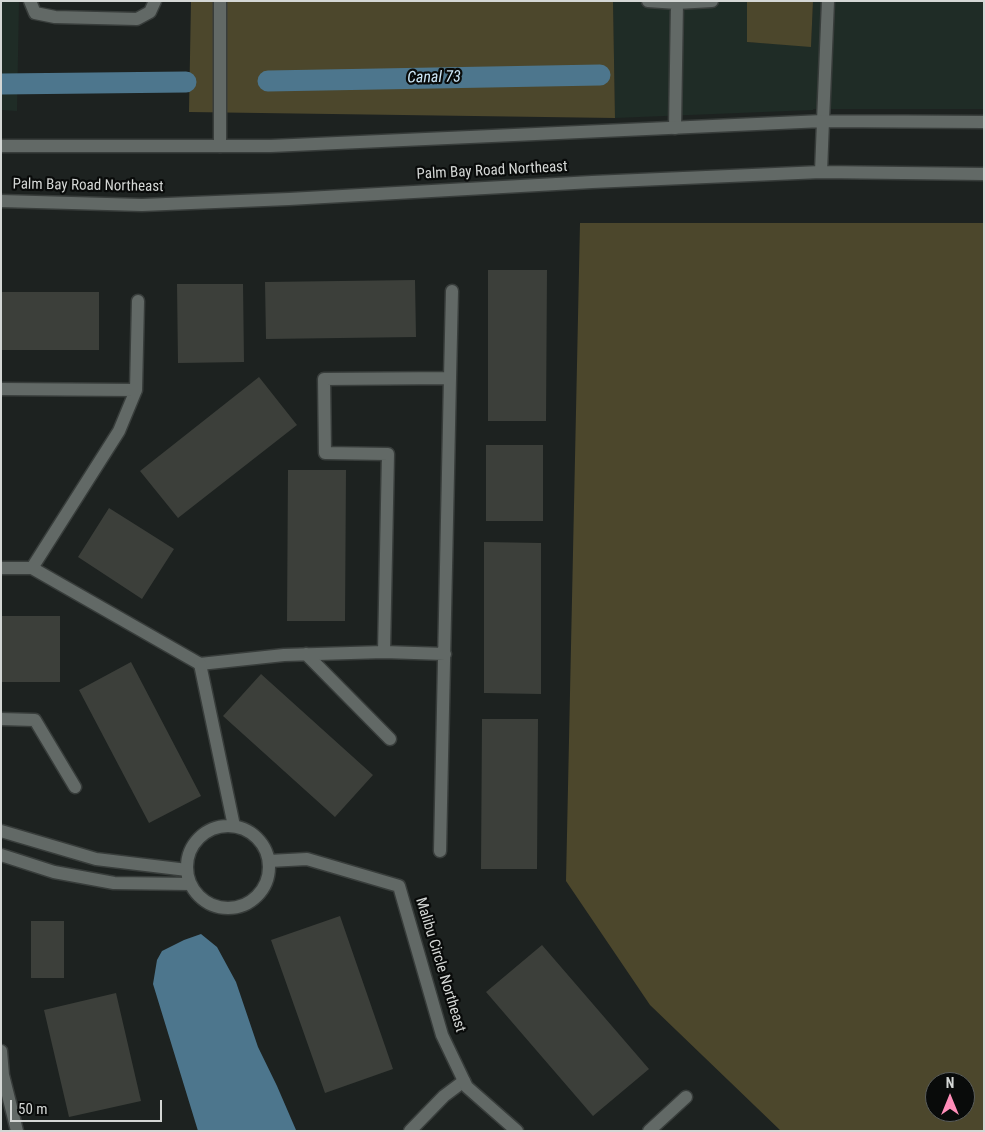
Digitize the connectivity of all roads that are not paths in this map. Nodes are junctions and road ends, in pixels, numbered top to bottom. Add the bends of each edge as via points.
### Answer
1 (30, 1) edge
2 (154, 1) edge
3 (220, 1) edge
4 (648, 1) edge
5 (712, 1) edge
6 (828, 1) edge
7 (677, 3) junction
8 (823, 121) junction
9 (984, 122) edge
10 (675, 128) junction
11 (1, 146) edge
12 (220, 146) junction
13 (821, 172) junction
14 (984, 174) edge
15 (1, 201) edge
16 (452, 291) dead end
17 (138, 301) dead end
18 (450, 378) junction
19 (1, 389) edge
20 (136, 390) junction
21 (1, 568) edge
22 (32, 568) junction
23 (384, 652) junction
24 (306, 654) junction
25 (445, 654) junction
26 (200, 664) junction
27 (1, 719) edge
28 (390, 739) dead end
29 (75, 787) dead end
30 (234, 826) junction
31 (5, 832) edge
32 (440, 851) dead end
33 (1, 855) edge
34 (269, 861) junction
35 (187, 870) junction
36 (190, 884) junction
37 (1, 1051) edge
38 (464, 1081) junction
39 (686, 1097) dead end
40 (5, 1098) edge
41 (17, 1131) edge
42 (410, 1131) edge
43 (517, 1131) edge
44 (649, 1131) edge

1 - 2 main road via 34,13 55,17 137,19 150,12
3 - 12 main road
4 - 7 main road
5 - 7 main road
6 - 8 main road
7 - 10 main road
8 - 9 main road
8 - 10 main road
8 - 13 main road
10 - 12 main road
11 - 12 main road
13 - 14 main road, Palm Bay Road Northeast
13 - 15 main road, Palm Bay Road Northeast via 142,205
16 - 18 main road
17 - 20 main road
18 - 23 main road via 324,379 325,453 388,454
18 - 25 main road
19 - 20 main road
20 - 22 main road via 118,431
21 - 22 main road
22 - 26 main road
23 - 24 main road
23 - 25 main road
24 - 26 main road
24 - 28 main road
25 - 32 main road
26 - 30 main road
27 - 29 main road via 34,720
30 - 34 main road via 250,831 261,841
30 - 35 main road via 211,829 198,839 187,860
31 - 35 main road via 96,859
33 - 36 main road via 54,872 114,883
34 - 36 main road via 270,874 265,887 244,906 230,909 212,906 201,899
34 - 38 main road, Malibu Circle Northeast via 307,859 400,886 442,1035
35 - 36 main road
37 - 40 main road
38 - 42 main road
38 - 43 main road, Malibu Circle Northeast
39 - 44 main road
40 - 41 main road

